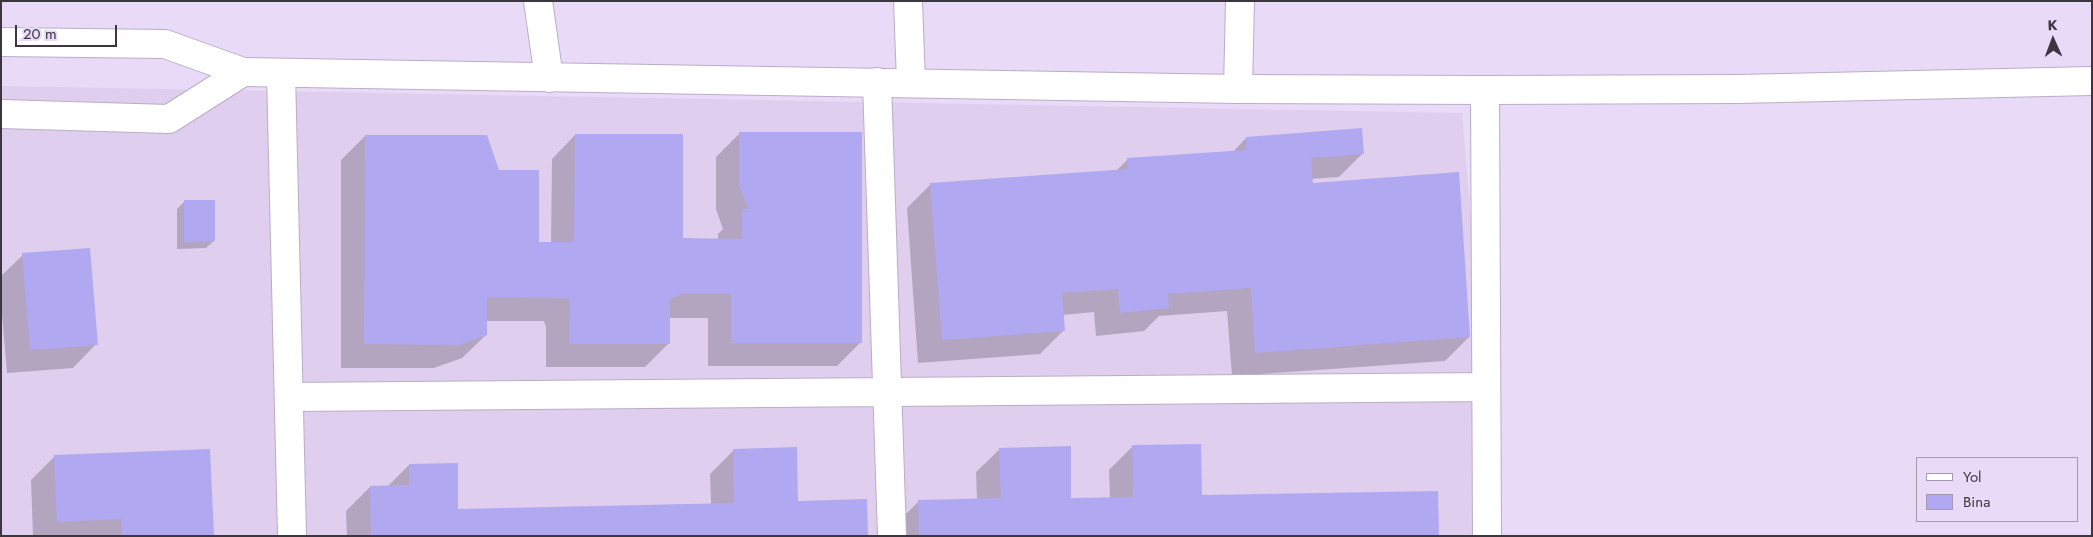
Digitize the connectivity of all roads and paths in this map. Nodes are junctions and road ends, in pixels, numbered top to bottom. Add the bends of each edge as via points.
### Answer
1 (538, 1) edge
2 (908, 1) edge
3 (1240, 1) edge
4 (1, 42) edge
5 (243, 72) junction
6 (281, 73) junction
7 (549, 78) junction
8 (2092, 81) edge
9 (878, 82) junction
10 (911, 82) junction
11 (1238, 89) junction
12 (1485, 90) junction
13 (1, 114) edge
14 (1486, 386) junction
15 (887, 392) junction
16 (289, 398) junction
17 (292, 536) edge
18 (892, 536) edge
19 (1487, 536) edge

1 - 7 street
2 - 10 street
3 - 11 street
4 - 5 street via 165,44
5 - 6 street
5 - 13 street via 169,118
6 - 7 street
6 - 16 street
7 - 9 street
8 - 12 street via 1738,90
9 - 10 street
9 - 15 street
10 - 11 street
11 - 12 street
12 - 14 street
14 - 15 street
14 - 19 street
15 - 16 street
15 - 18 street
16 - 17 street

